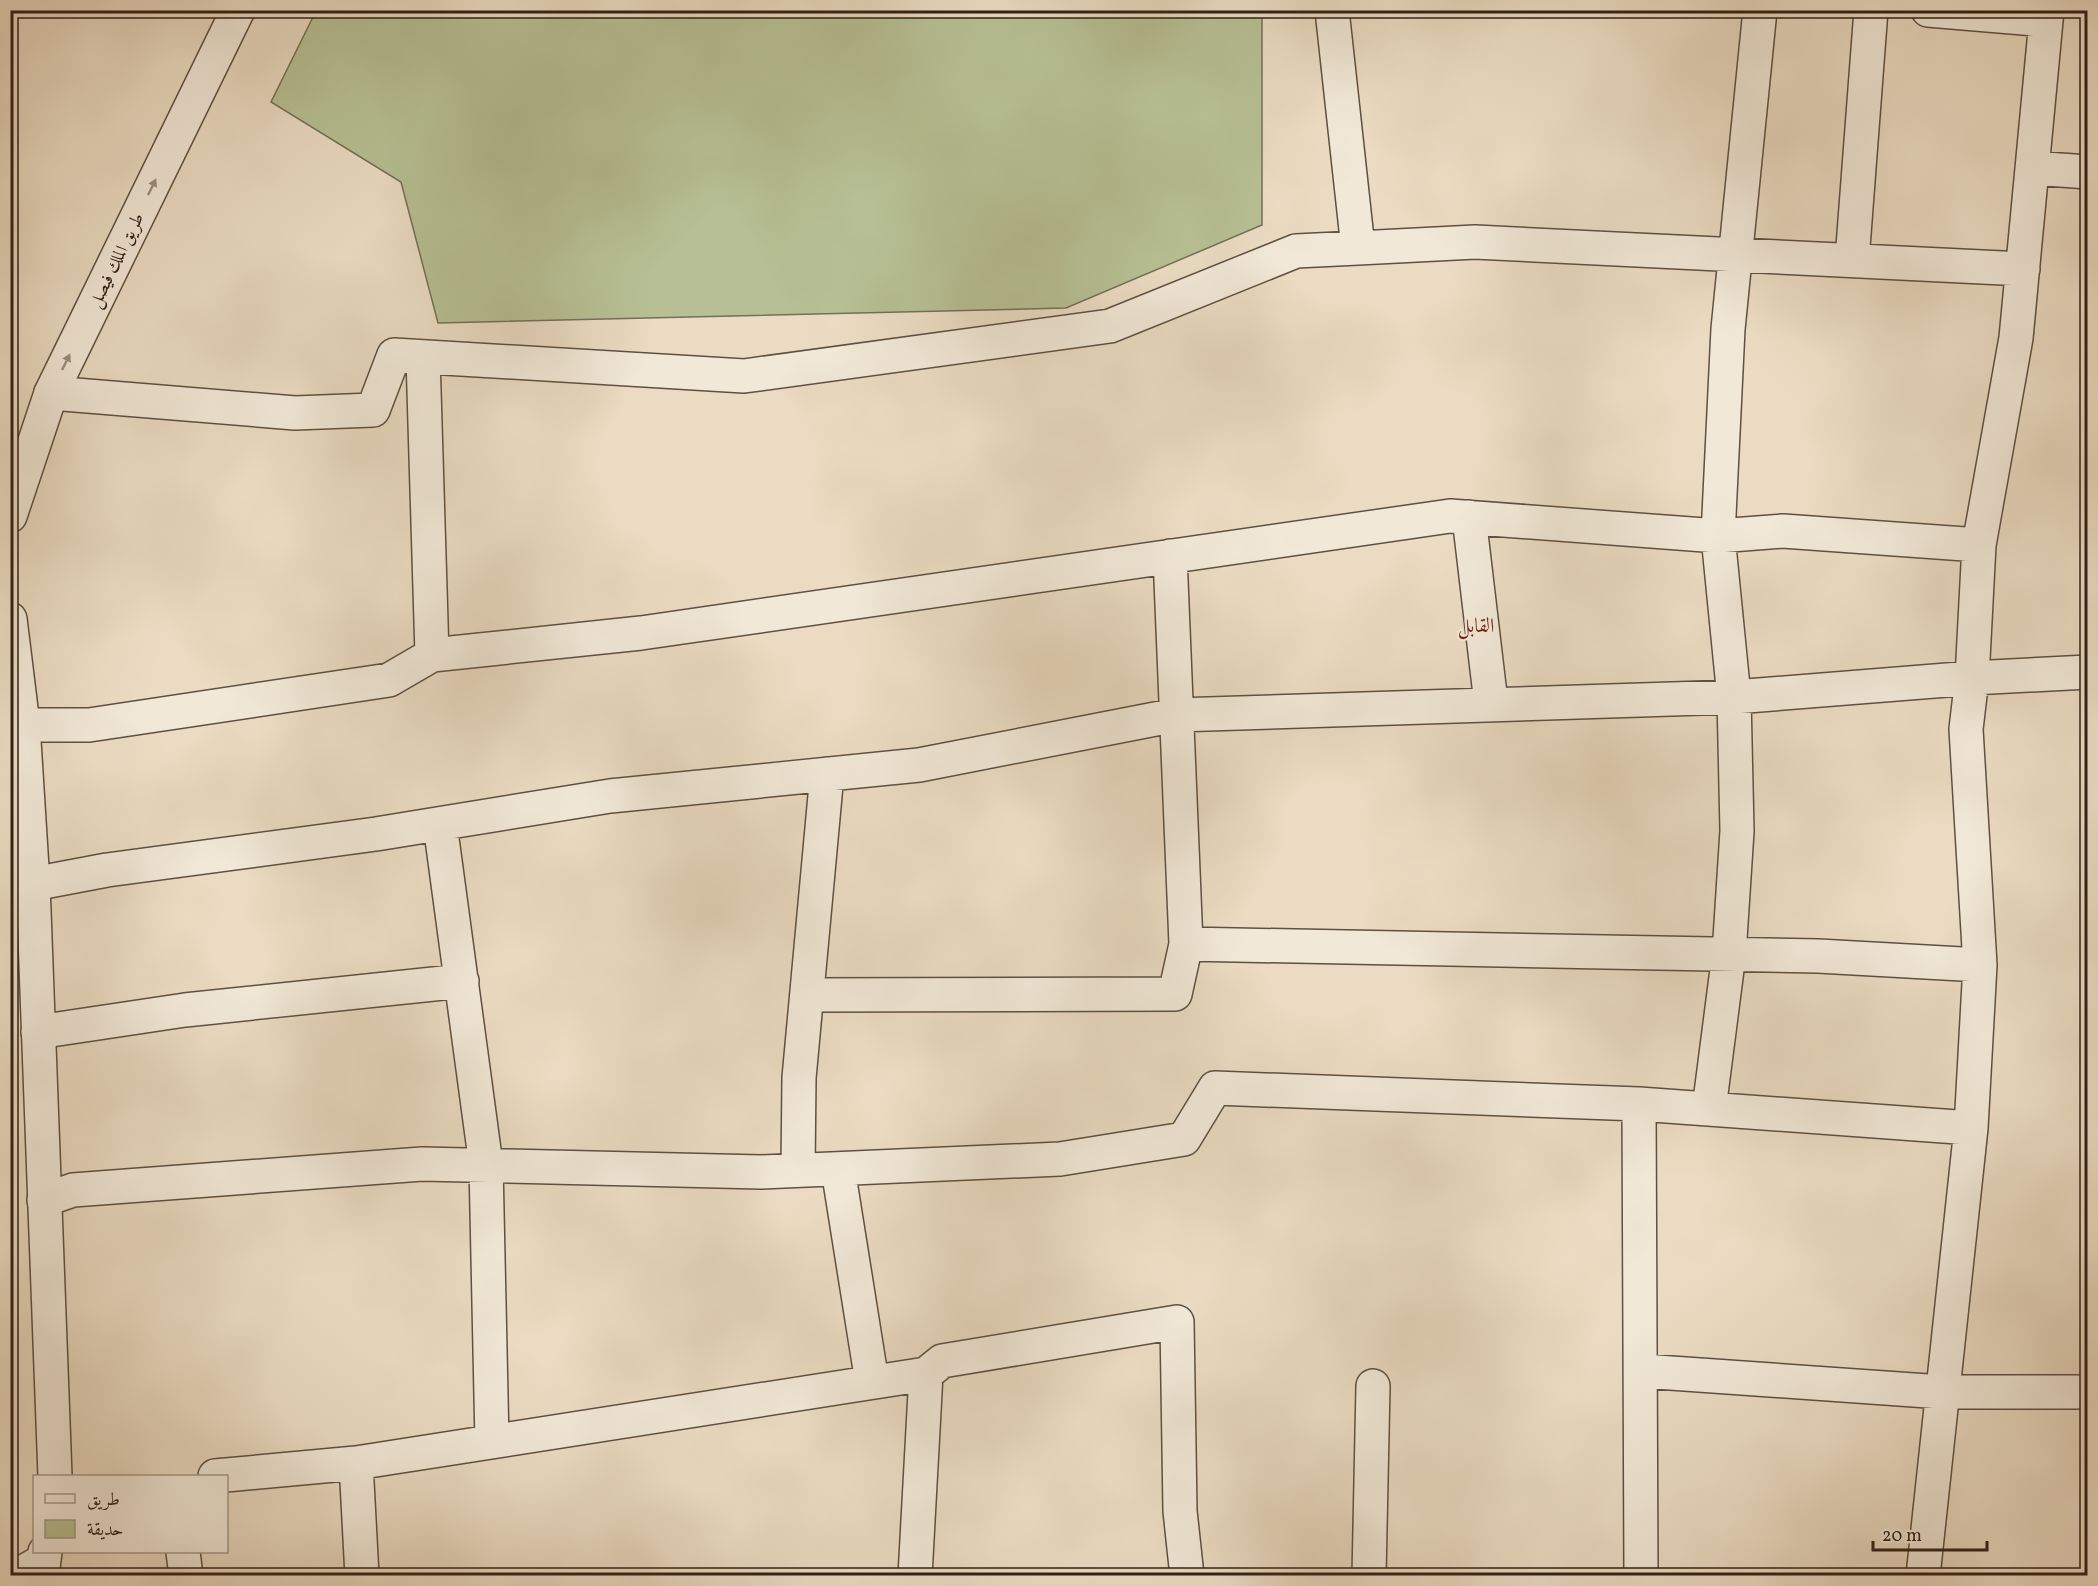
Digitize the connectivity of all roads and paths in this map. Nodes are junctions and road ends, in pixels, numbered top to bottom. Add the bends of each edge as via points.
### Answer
1 (238, 10) edge
2 (1332, 10) edge
3 (1760, 10) edge
4 (1871, 10) edge
5 (1928, 10) edge
6 (2046, 15) edge
7 (2032, 168) junction
8 (2088, 172) edge
9 (1358, 248) junction
10 (1736, 254) junction
11 (1852, 260) junction
12 (2023, 269) junction
13 (423, 357) junction
14 (51, 393) junction
15 (10, 459) edge
16 (10, 516) edge
17 (1468, 517) junction
18 (1718, 536) junction
19 (1979, 545) junction
20 (1170, 556) junction
21 (10, 619) edge
22 (432, 655) junction
23 (2088, 672) edge
24 (1972, 678) junction
25 (1734, 696) junction
26 (1491, 703) junction
27 (1176, 715) junction
28 (23, 725) junction
29 (827, 774) junction
30 (10, 803) edge
31 (440, 824) junction
32 (33, 884) junction
33 (1186, 944) junction
34 (1729, 954) junction
35 (1980, 965) junction
36 (462, 981) junction
37 (807, 995) junction
38 (38, 1032) junction
39 (1640, 1104) junction
40 (1709, 1109) junction
41 (1971, 1128) junction
42 (486, 1165) junction
43 (838, 1169) junction
44 (798, 1170) junction
45 (44, 1200) junction
46 (1642, 1371) junction
47 (926, 1374) junction
48 (872, 1382) junction
49 (1373, 1386) dead end
50 (1942, 1392) junction
51 (2088, 1392) edge
52 (492, 1442) junction
53 (356, 1463) junction
54 (55, 1475) edge
55 (225, 1475) edge
56 (183, 1553) edge
57 (186, 1575) edge
58 (362, 1575) edge
59 (915, 1575) edge
60 (1186, 1575) edge
61 (1369, 1575) edge
62 (1641, 1575) edge
63 (1923, 1575) edge

14 -> 1 street, طريق الملك فيصل
2 - 9 street
3 - 10 street
4 - 11 street
5 - 6 street
6 - 7 street
7 - 8 street
7 - 12 street
9 - 10 street via 1475,242
9 - 13 street via 1296,251 1110,326 744,376
10 - 11 street
10 - 18 street via 1728,329
11 - 12 street
12 - 19 street via 2016,338
13 - 14 street via 394,355 373,410 295,413
13 - 22 street
14 - 15 street
14 - 16 street, طريق الملك فيصل
17 - 18 street
17 - 20 street via 1450,516
17 - 26 street
18 - 19 street via 1783,531
18 - 25 street
19 - 24 street
20 - 22 street via 641,633
20 - 27 street
21 - 28 street
22 - 28 street via 389,680 89,725
23 - 24 street
24 - 25 street
24 - 35 street via 1966,729
25 - 26 street
25 - 34 street via 1737,831
26 - 27 street
27 - 29 street via 919,765
27 - 33 street
28 - 32 street
29 - 31 street via 610,796
29 - 37 street
30 - 32 street
31 - 32 street via 107,870
31 - 36 street
32 - 38 street
33 - 34 street
33 - 37 street via 1175,994
34 - 35 street
34 - 40 street
35 - 41 street
36 - 38 street via 185,1010
36 - 42 street
37 - 44 street via 799,1078
38 - 45 street
39 - 40 street
39 - 43 street via 1215,1088 1184,1139 1060,1159
39 - 46 street
40 - 41 street
41 - 50 street
42 - 44 street
42 - 45 street via 422,1164 73,1190
42 - 52 street
43 - 44 street
43 - 48 street
45 - 54 street
46 - 50 street
46 - 62 street
47 - 48 street
47 - 59 street
47 - 60 street via 942,1360 1177,1322 1180,1511
48 - 52 street
49 - 61 street
50 - 51 street
50 - 63 street
52 - 53 street
53 - 55 street
53 - 58 street
56 - 57 street

